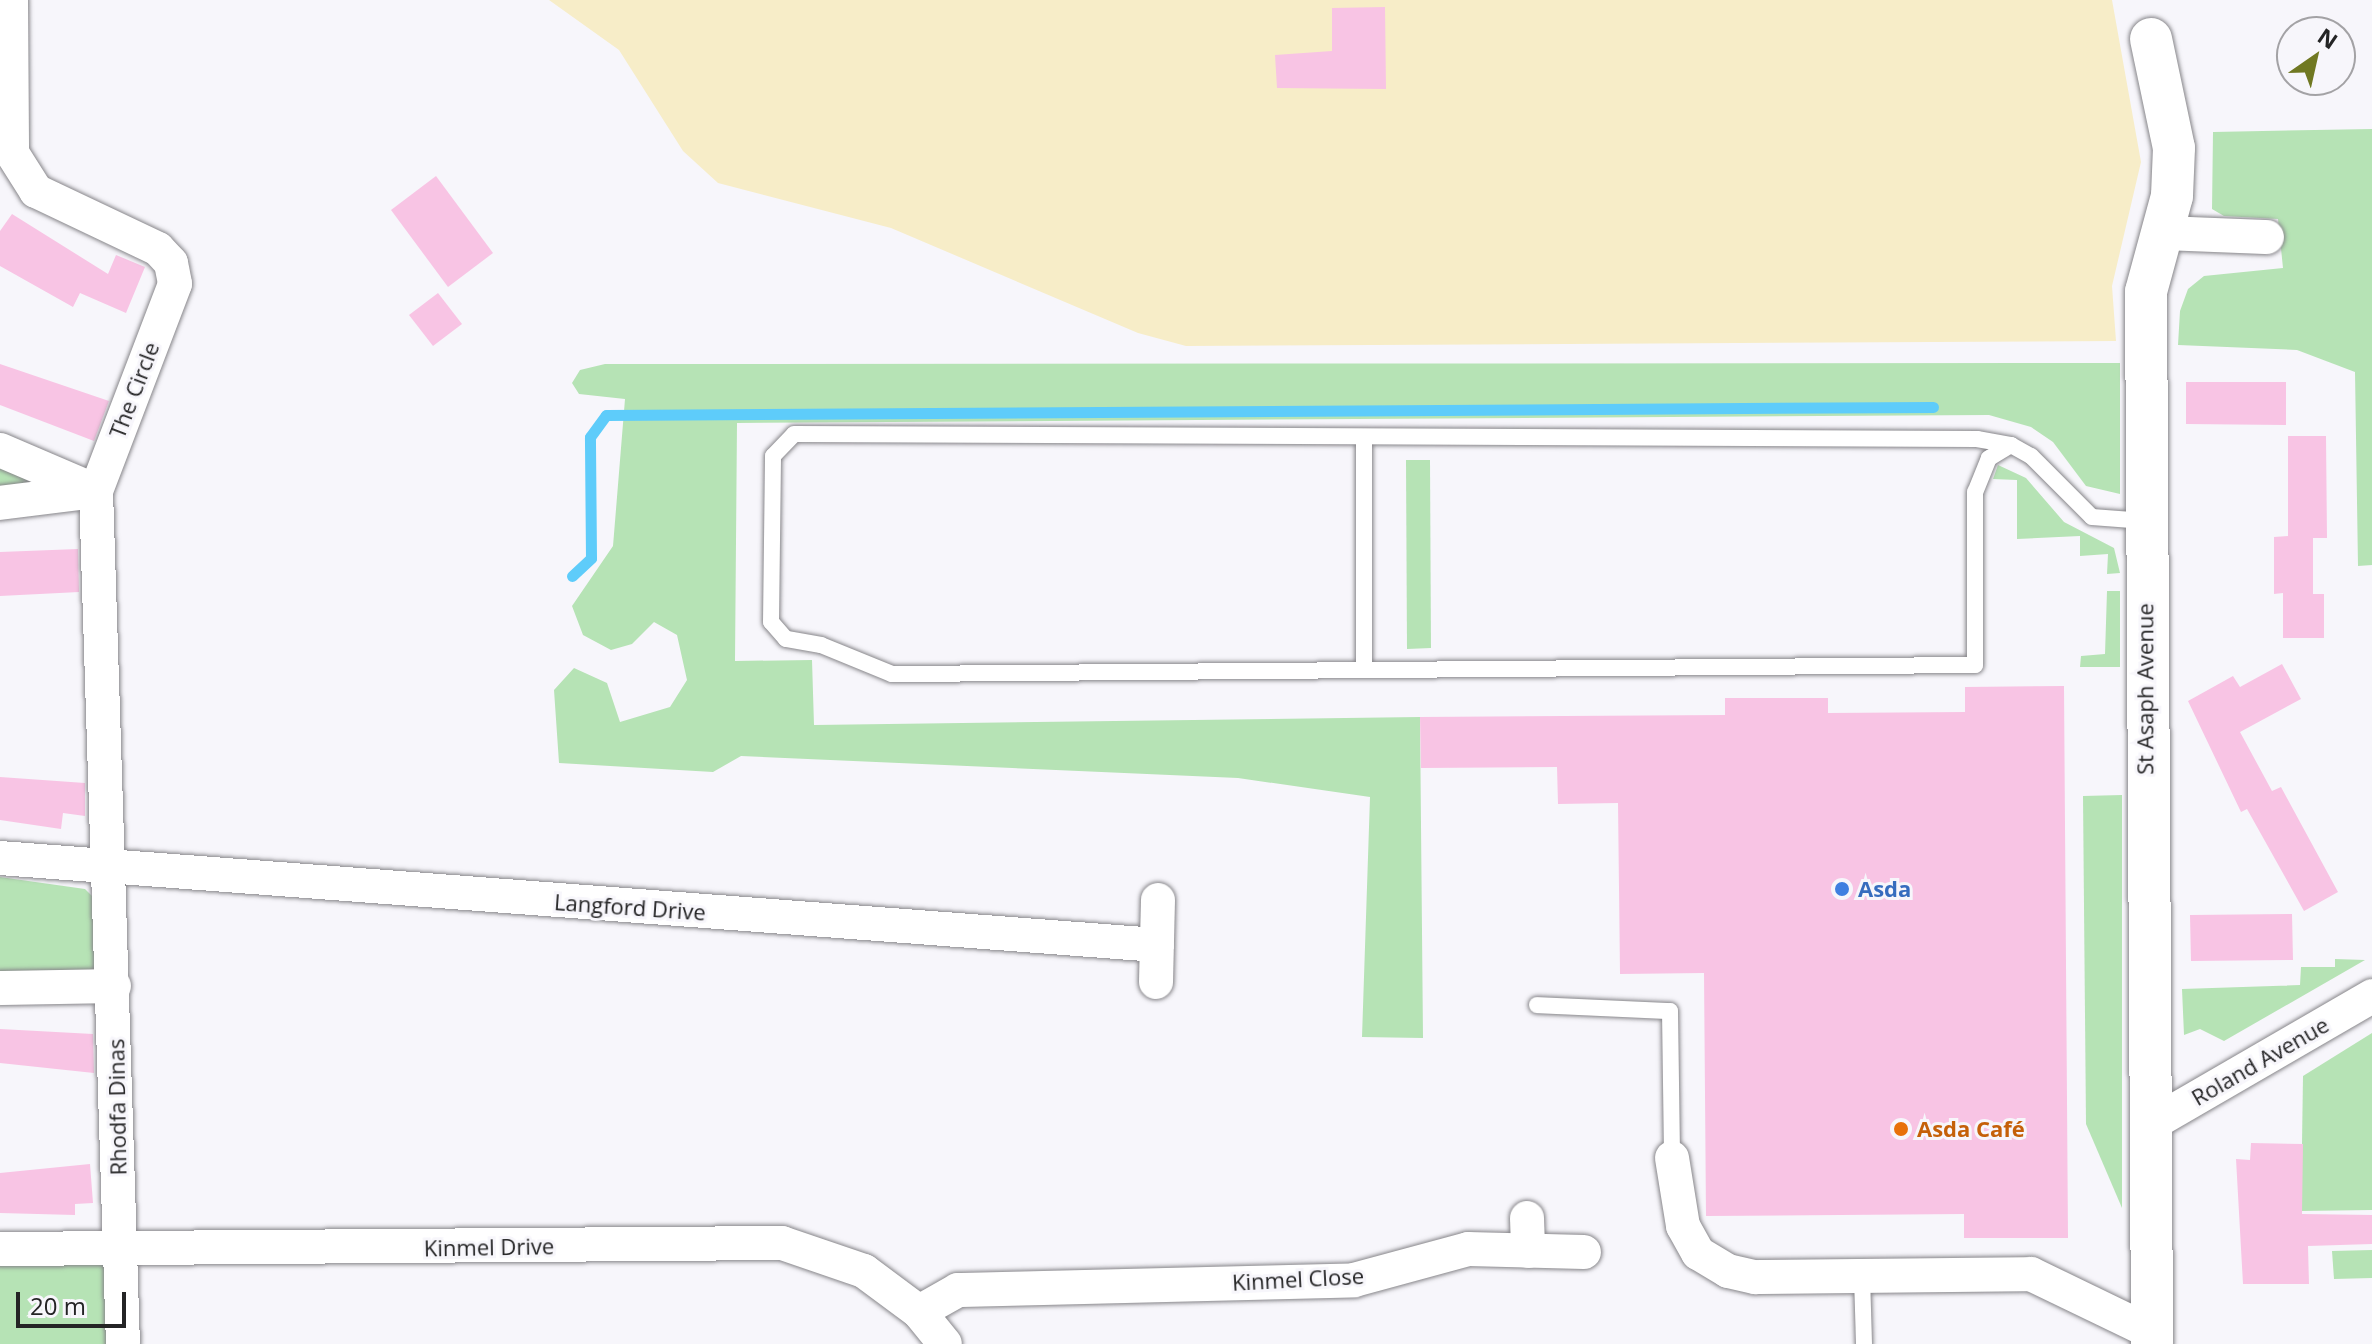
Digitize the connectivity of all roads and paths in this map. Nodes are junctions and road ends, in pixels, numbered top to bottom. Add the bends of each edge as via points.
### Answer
1 (11, 0) edge
2 (2151, 39) dead end
3 (2162, 233) junction
4 (2267, 237) dead end
5 (1364, 440) junction
6 (2011, 445) junction
7 (0, 450) edge
8 (96, 491) junction
9 (0, 503) edge
10 (2145, 521) junction
11 (1364, 670) junction
12 (0, 858) edge
13 (103, 870) junction
14 (1158, 900) dead end
15 (1157, 945) junction
16 (1156, 982) dead end
17 (114, 986) junction
18 (0, 988) edge
19 (2372, 996) edge
20 (1537, 1005) dead end
21 (2148, 1126) junction
22 (1672, 1158) joint
23 (0, 1249) edge
24 (120, 1251) junction
25 (1584, 1252) dead end
26 (1862, 1276) junction
27 (919, 1312) junction
28 (2151, 1338) edge
29 (123, 1344) edge
30 (945, 1344) edge
31 (1864, 1344) edge

1 - 8 street, The Circle via 12,153 36,191 158,249 171,263 175,284
2 - 3 street, St Asaph Avenue via 2174,148
3 - 4 street
3 - 10 street, St Asaph Avenue via 2146,292
5 - 6 lane via 1977,439
5 - 11 lane
5 - 11 lane via 794,434 773,456 771,622 786,639 821,645 892,674
6 - 10 lane via 2092,517
6 - 11 lane via 1989,458 1975,492 1975,665
7 - 8 street
8 - 9 street
8 - 13 street, The Circle
10 - 21 street, St Asaph Avenue
12 - 13 street, Langford Drive
13 - 15 street, Langford Drive
13 - 17 street, Rhodfa Dinas
14 - 15 street
15 - 16 street
17 - 18 street
17 - 24 street, Rhodfa Dinas
19 - 21 street, Roland Avenue
20 - 22 lane via 1670,1011
21 - 28 street, St Asaph Avenue
22 - 26 street via 1673,1196 1698,1253 1755,1277
23 - 24 street, Kinmel Drive
24 - 27 street, Kinmel Drive via 782,1243 864,1271
24 - 29 street, Rhodfa Dinas
25 - 27 street, Kinmel Close via 1528,1234 1354,1280 1160,1300 958,1290
26 - 28 street via 2031,1274
26 - 31 lane
27 - 30 street, Kinmel Drive

